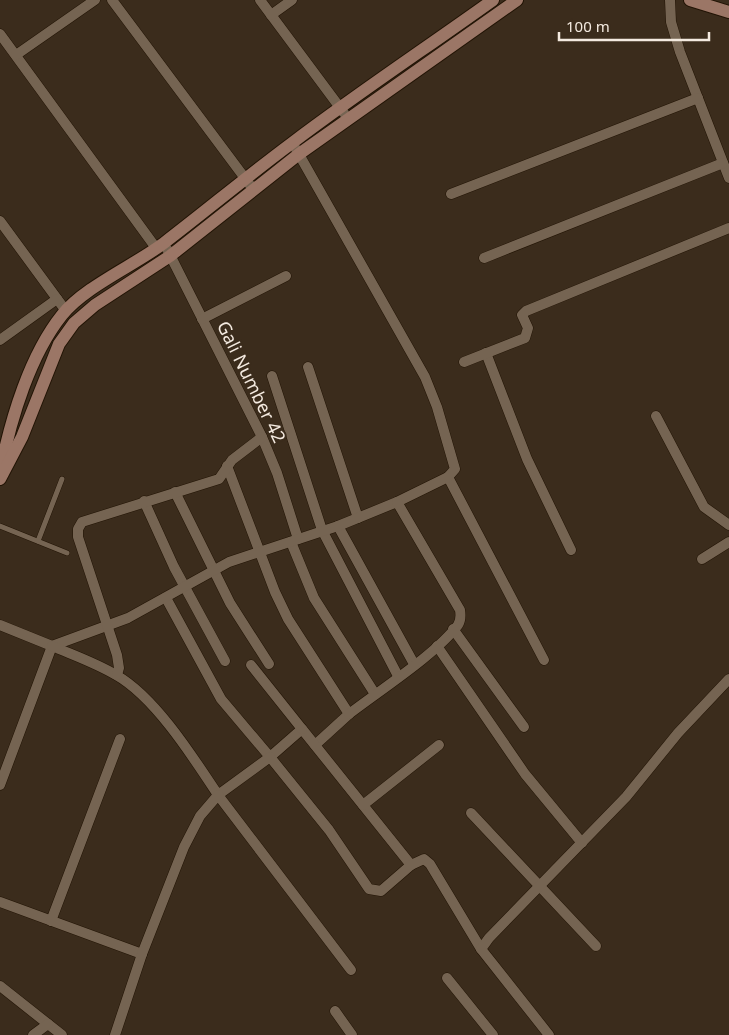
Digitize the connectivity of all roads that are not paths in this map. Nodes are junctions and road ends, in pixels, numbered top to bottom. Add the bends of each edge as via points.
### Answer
1 (95, 0) edge
2 (112, 0) edge
3 (260, 0) edge
4 (292, 0) edge
5 (492, 0) edge
6 (517, 0) edge
7 (670, 0) edge
8 (690, 0) edge
9 (729, 12) edge
10 (271, 15) junction
11 (0, 34) edge
12 (16, 55) junction
13 (698, 98) junction
14 (340, 108) junction
15 (349, 120) junction
16 (292, 142) junction
17 (299, 154) junction
18 (723, 163) junction
19 (729, 178) edge
20 (245, 179) junction
21 (253, 190) junction
22 (451, 194) dead end
23 (0, 222) edge
24 (729, 228) edge
25 (160, 245) junction
26 (170, 256) junction
27 (484, 258) dead end
28 (286, 276) dead end
29 (57, 299) junction
30 (66, 311) junction
31 (202, 319) junction
32 (0, 340) edge
33 (486, 353) junction
34 (464, 362) dead end
35 (308, 367) dead end
36 (272, 376) dead end
37 (656, 416) dead end
38 (262, 437) junction
39 (227, 466) junction
40 (0, 475) edge
41 (448, 477) junction
42 (0, 479) edge
43 (62, 479) dead end
44 (175, 492) junction
45 (144, 502) junction
46 (397, 502) junction
47 (358, 518) junction
48 (729, 525) edge
49 (0, 526) edge
50 (338, 526) junction
51 (322, 530) junction
52 (294, 540) junction
53 (38, 542) junction
54 (729, 542) edge
55 (571, 550) dead end
56 (260, 552) junction
57 (67, 553) dead end
58 (702, 559) dead end
59 (213, 571) junction
60 (186, 588) junction
61 (166, 598) junction
62 (0, 625) edge
63 (106, 626) junction
64 (454, 629) junction
65 (52, 646) junction
66 (437, 646) junction
67 (544, 660) dead end
68 (225, 661) dead end
69 (270, 664) dead end
70 (414, 664) junction
71 (251, 665) dead end
72 (117, 675) junction
73 (398, 676) junction
74 (729, 679) edge
75 (375, 694) junction
76 (349, 714) junction
77 (524, 727) dead end
78 (302, 729) junction
79 (120, 739) dead end
80 (439, 744) dead end
81 (314, 745) junction
82 (270, 757) junction
83 (0, 785) edge
84 (218, 795) junction
85 (363, 805) junction
86 (471, 812) dead end
87 (582, 843) junction
88 (411, 865) junction
89 (541, 884) junction
90 (0, 902) edge
91 (51, 921) junction
92 (596, 946) dead end
93 (481, 949) junction
94 (142, 954) junction
95 (351, 970) dead end
96 (447, 978) dead end
97 (0, 986) edge
98 (335, 1011) dead end
99 (48, 1024) junction
100 (33, 1035) edge
101 (62, 1035) edge
102 (114, 1035) edge
103 (352, 1035) edge
104 (493, 1035) edge
105 (549, 1035) edge

1 - 12 street
2 - 20 street
3 - 10 street
4 - 10 street
5 - 14 street
6 - 15 street
7 - 13 street via 671,22
8 - 9 street
10 - 14 street
11 - 12 street, Gali Number 42
12 - 25 street, Gali Number 42
13 - 18 street
13 - 22 street
14 - 15 street
14 - 16 street
15 - 17 street
16 - 17 street
16 - 20 street
17 - 21 street
17 - 41 street via 425,377 455,464
18 - 19 street
18 - 27 street
20 - 21 street
20 - 25 street
21 - 26 street
23 - 29 street
24 - 33 street via 526,311 522,315 528,328 525,338
25 - 26 street, Gali Number 42
25 - 30 street
26 - 31 street, Gali Number 42
26 - 42 street via 95,305 74,323 59,344 22,437
28 - 31 street
29 - 30 street
29 - 32 street
30 - 40 street via 46,337 31,371 8,432
31 - 38 street, Gali Number 42
33 - 34 street
33 - 55 street via 527,459
35 - 47 street
36 - 51 street
37 - 48 street via 704,507
38 - 39 street
38 - 52 street, Gali Number 42 via 276,473
39 - 44 street via 219,479
39 - 56 street
41 - 46 street
41 - 67 street
43 - 53 lane
44 - 45 street
44 - 59 street
45 - 60 street
45 - 63 street via 87,519 78,529
46 - 47 street
46 - 64 street via 460,610 461,618
47 - 50 street
49 - 53 lane
50 - 51 street
50 - 70 street
51 - 52 street
51 - 73 street
52 - 56 street
52 - 75 street, Gali Number 42 via 318,605
53 - 57 lane
54 - 58 street
56 - 59 street
56 - 76 street via 288,619
59 - 60 street
59 - 69 street via 241,623
60 - 61 street
60 - 68 street
61 - 63 street
61 - 82 street via 221,699
62 - 65 street
63 - 65 street
63 - 72 street via 119,662
64 - 66 street
64 - 77 street
65 - 72 street
65 - 83 street
66 - 70 street
66 - 87 street via 526,774
70 - 73 street
71 - 78 street
72 - 84 street via 177,735
73 - 75 street
74 - 87 street via 678,733 632,791
75 - 76 street
76 - 81 street
78 - 81 street
78 - 82 street
79 - 91 street
80 - 85 street
81 - 85 street
82 - 84 street
82 - 88 street via 334,836 369,889 381,891
84 - 94 street via 200,816 184,847
84 - 95 street
85 - 88 street
86 - 89 street
87 - 89 street
88 - 93 street via 424,860 430,864
89 - 92 street
89 - 93 street
90 - 91 street
91 - 94 street
93 - 105 street
94 - 102 street
96 - 104 street
97 - 99 street
98 - 103 street
99 - 100 street
99 - 101 street

